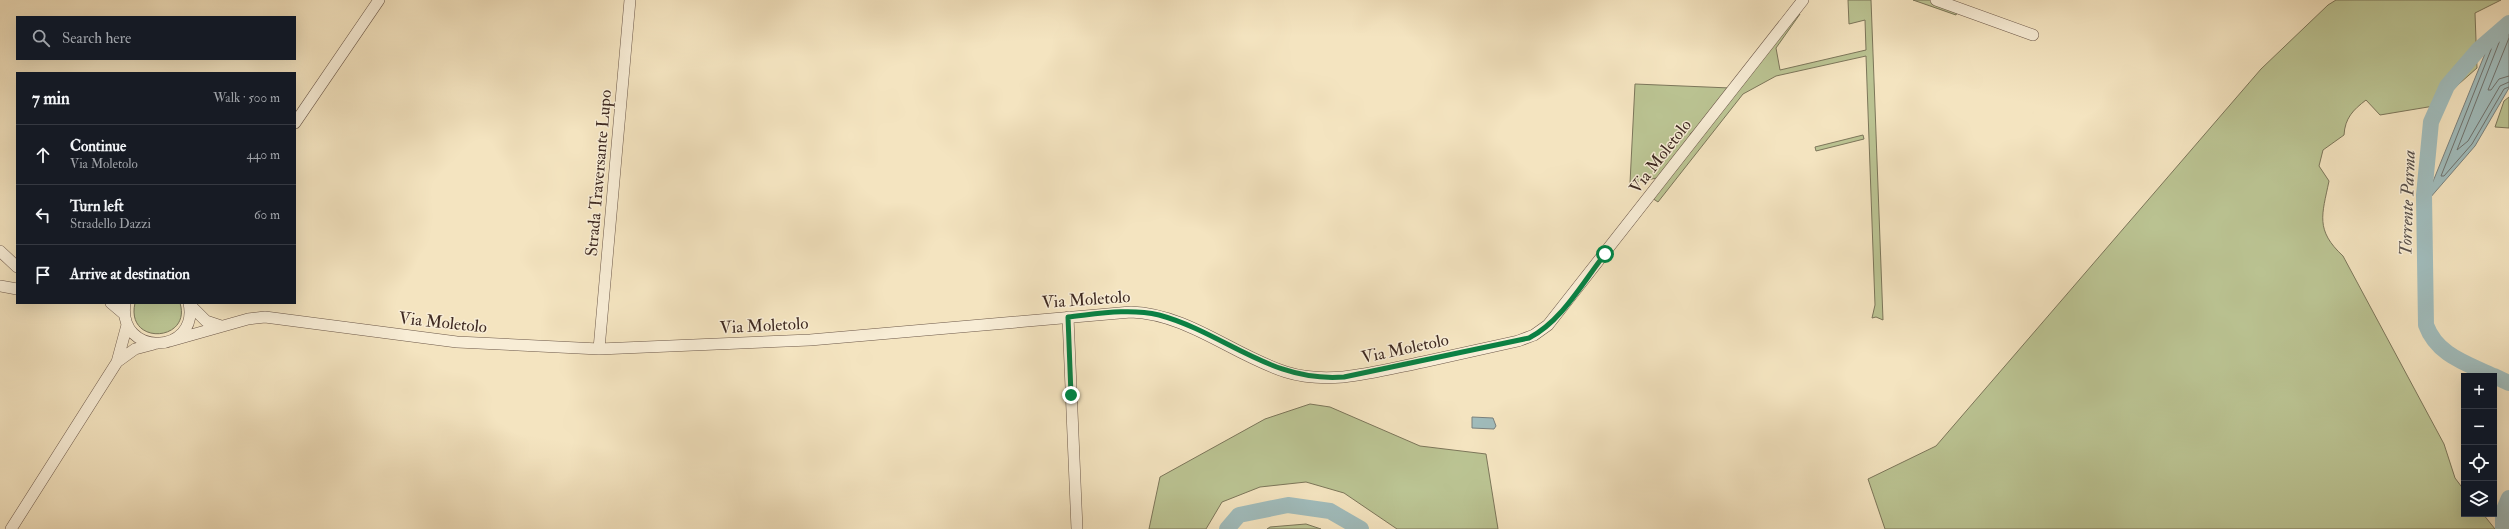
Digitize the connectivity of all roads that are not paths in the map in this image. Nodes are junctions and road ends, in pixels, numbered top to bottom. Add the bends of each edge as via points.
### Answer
1 (379, 0) edge
2 (630, 0) edge
3 (1803, 0) edge
4 (1936, 0) edge
5 (2033, 35) dead end
6 (296, 122) edge
7 (0, 251) edge
8 (16, 265) edge
9 (0, 286) edge
10 (16, 289) edge
11 (192, 306) edge
12 (122, 315) edge
13 (1068, 317) junction
14 (221, 326) junction
15 (165, 342) junction
16 (599, 350) junction
17 (117, 362) junction
18 (11, 529) edge
19 (1077, 529) edge

1 - 6 street
2 - 16 street, Strada Traversante Lupo
3 - 13 street, Via Moletolo via 1559,313 1544,329 1529,338 1366,374 1317,378 1278,369 1193,328 1158,315 1125,312
4 - 5 street
7 - 8 street
9 - 10 street
11 - 14 street via 206,321
11 - 15 street via 186,326 179,335
12 - 15 street via 138,338 148,342
12 - 17 street
13 - 16 street, Via Moletolo via 810,340
13 - 19 street
14 - 15 street, Via Moletolo
14 - 16 street, Via Moletolo via 265,317 457,342
15 - 17 street, Via Moletolo via 135,349
17 - 18 street

